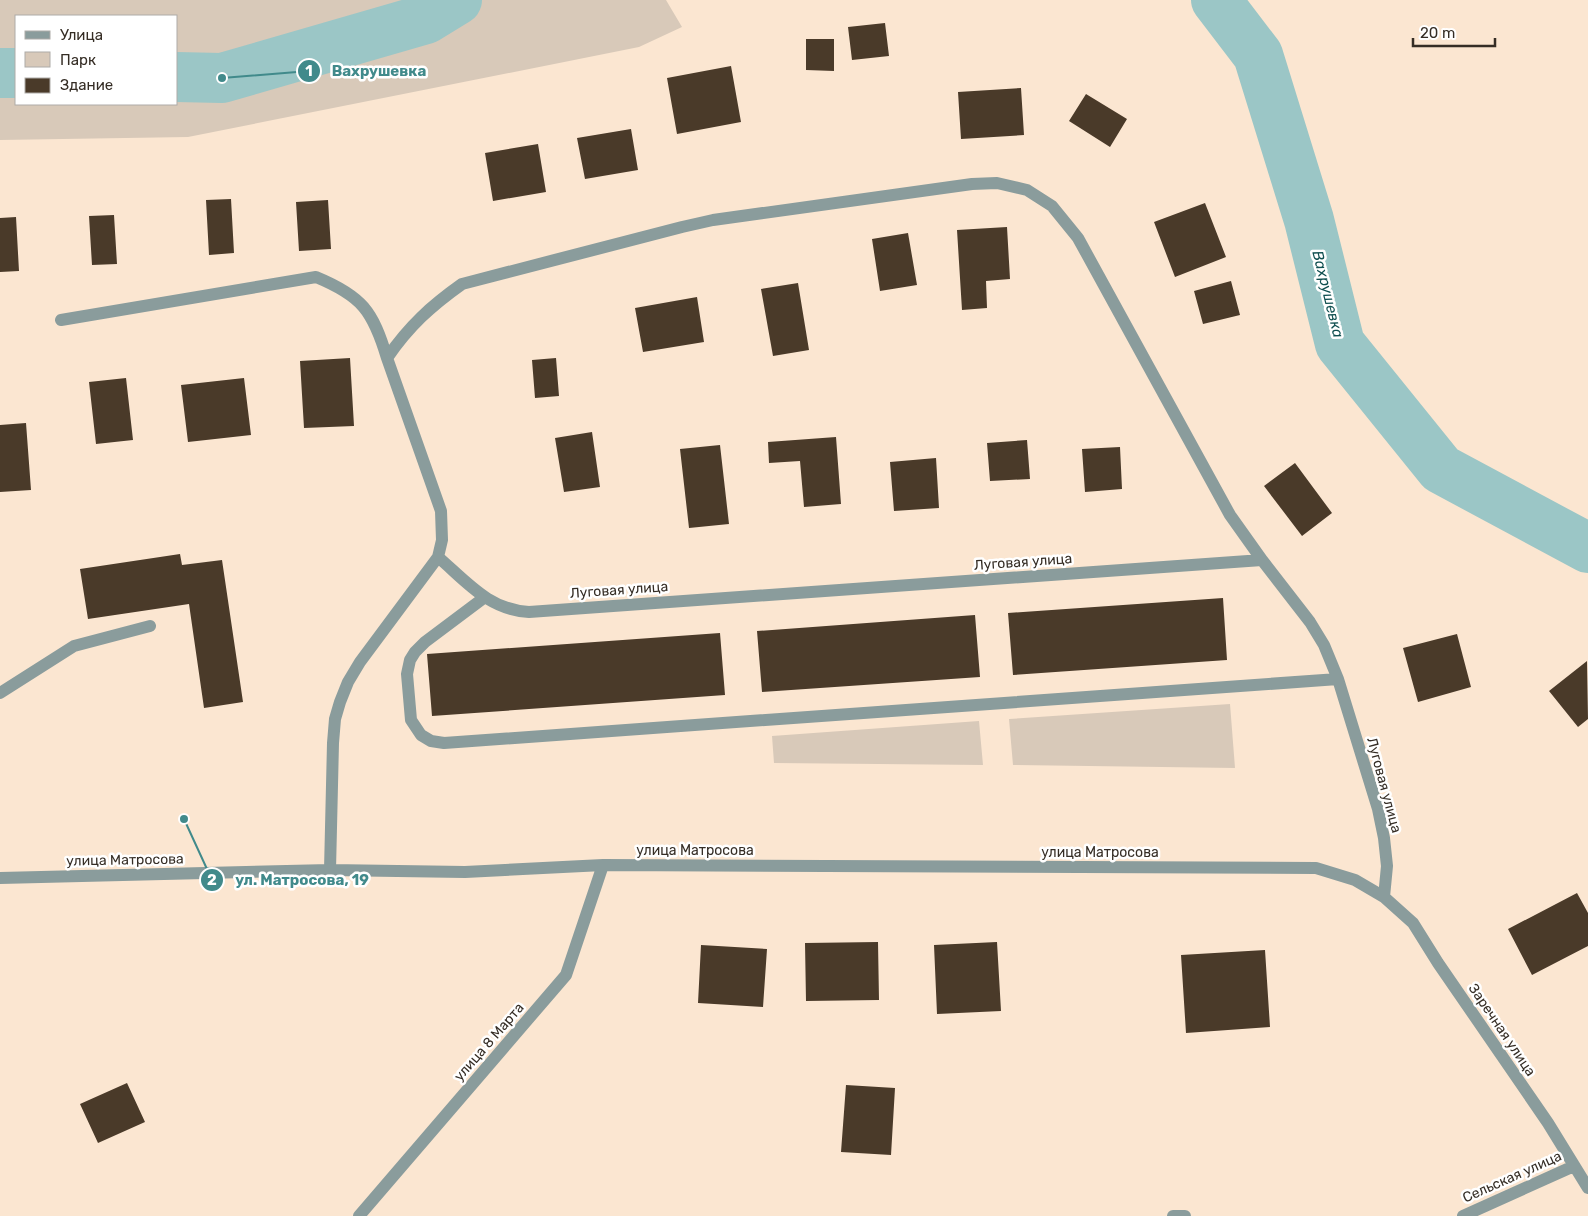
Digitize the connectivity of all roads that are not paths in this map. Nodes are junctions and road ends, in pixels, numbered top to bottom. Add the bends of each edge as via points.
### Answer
1 (60, 320) dead end
2 (387, 358) junction
3 (438, 557) junction
4 (1262, 560) junction
5 (485, 598) junction
6 (150, 626) dead end
7 (1338, 679) junction
8 (0, 693) edge
9 (603, 865) junction
10 (330, 870) junction
11 (0, 878) edge
12 (1384, 897) junction
13 (1574, 1166) junction
14 (1588, 1188) edge
15 (359, 1216) edge
16 (1173, 1216) edge
17 (1185, 1216) edge
18 (1463, 1216) edge

1 - 2 street via 316,277 354,297 368,312 379,329
2 - 3 street via 441,512 442,540
2 - 4 street via 420,317 462,284 713,220 997,183 1027,190 1052,206 1078,238 1230,515
3 - 5 street, Луговая улица
3 - 10 street via 360,662 340,702 332,742
4 - 5 street, Луговая улица via 529,612 507,609
4 - 7 street, Луговая улица via 1310,622
5 - 7 street via 424,642 410,660 407,674 410,720 421,736 431,741 454,742
6 - 8 street via 74,646
7 - 12 street, Луговая улица via 1378,809 1387,866
9 - 10 street, улица Матросова via 465,872
9 - 12 street, улица Матросова via 1316,868 1355,880
9 - 15 street, улица 8 Марта via 566,975
10 - 11 street, улица Матросова
12 - 13 street, Заречная улица via 1413,923 1548,1122
13 - 14 street, Заречная улица
13 - 18 street, Сельская улица
16 - 17 street

